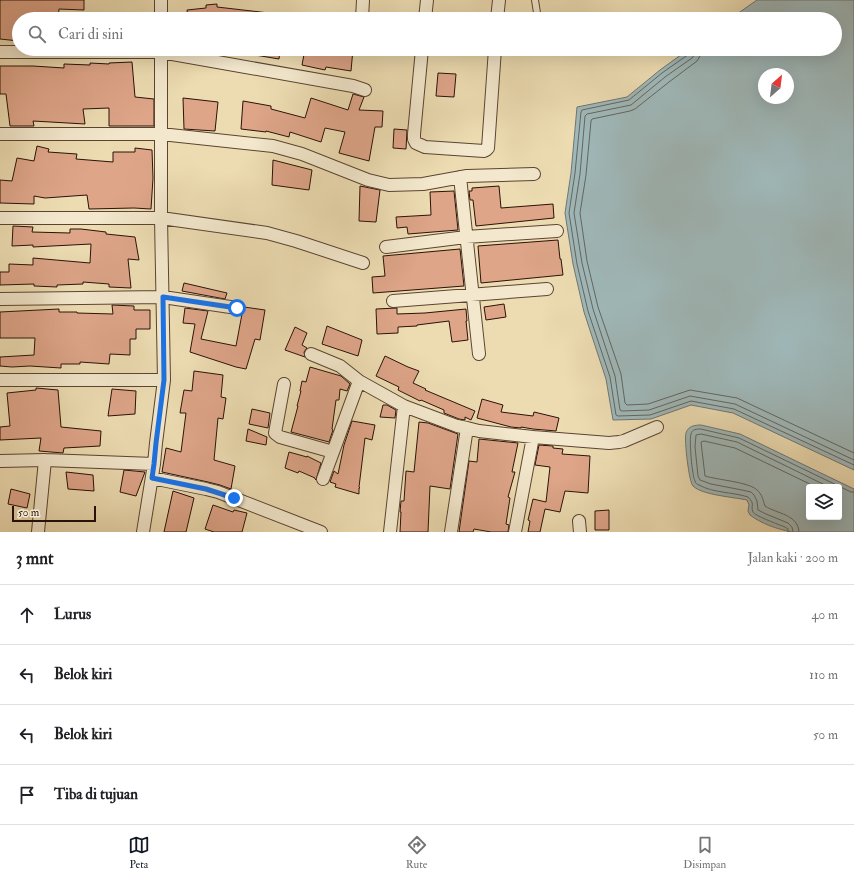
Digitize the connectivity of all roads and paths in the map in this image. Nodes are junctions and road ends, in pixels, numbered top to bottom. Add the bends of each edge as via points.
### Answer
1 (161, 0) edge
2 (363, 0) edge
3 (427, 0) edge
4 (499, 0) edge
5 (535, 0) edge
6 (161, 12) edge
7 (362, 12) edge
8 (426, 12) edge
9 (498, 12) edge
10 (537, 12) edge
11 (0, 52) edge
12 (12, 52) edge
13 (161, 56) edge
14 (188, 56) edge
15 (421, 56) edge
16 (495, 56) edge
17 (365, 90) dead end
18 (0, 134) edge
19 (161, 134) junction
20 (534, 174) dead end
21 (460, 177) junction
22 (0, 218) edge
23 (160, 218) junction
24 (557, 231) dead end
25 (466, 237) junction
26 (386, 247) dead end
27 (363, 262) dead end
28 (548, 289) dead end
29 (473, 295) junction
30 (163, 297) junction
31 (0, 299) edge
32 (394, 301) dead end
33 (237, 308) dead end
34 (311, 354) dead end
35 (479, 354) dead end
36 (0, 380) edge
37 (164, 380) junction
38 (360, 382) junction
39 (284, 384) dead end
40 (404, 406) junction
41 (657, 427) dead end
42 (468, 428) junction
43 (533, 437) junction
44 (333, 452) junction
45 (45, 460) junction
46 (0, 461) edge
47 (154, 464) junction
48 (152, 478) junction
49 (323, 479) dead end
50 (38, 532) edge
51 (143, 532) edge
52 (321, 532) edge
53 (390, 532) edge
54 (451, 532) edge
55 (515, 532) edge

1 - 6 street
2 - 7 street
3 - 8 street
4 - 9 street
5 - 10 lane
11 - 12 street
13 - 19 street
14 - 17 street
15 - 16 street via 414,134 416,143 425,148 484,151 488,148
18 - 19 street
19 - 21 street via 273,146 389,185 423,184
19 - 23 street
20 - 21 street
21 - 25 street
22 - 23 street
23 - 27 street via 267,233
23 - 30 street
24 - 25 street
25 - 26 street
25 - 29 street
28 - 29 street
29 - 32 street
29 - 35 street
30 - 31 street
30 - 33 street
30 - 37 street
34 - 38 street via 340,366
36 - 37 street
37 - 47 street
38 - 40 street
38 - 44 street
39 - 44 street via 276,434
40 - 42 street
40 - 53 street
41 - 43 street via 619,442 609,443
42 - 43 street
42 - 54 street
43 - 55 street
44 - 49 street
45 - 46 street
45 - 47 street
45 - 50 street
47 - 48 street
48 - 51 street
48 - 52 street via 218,492

